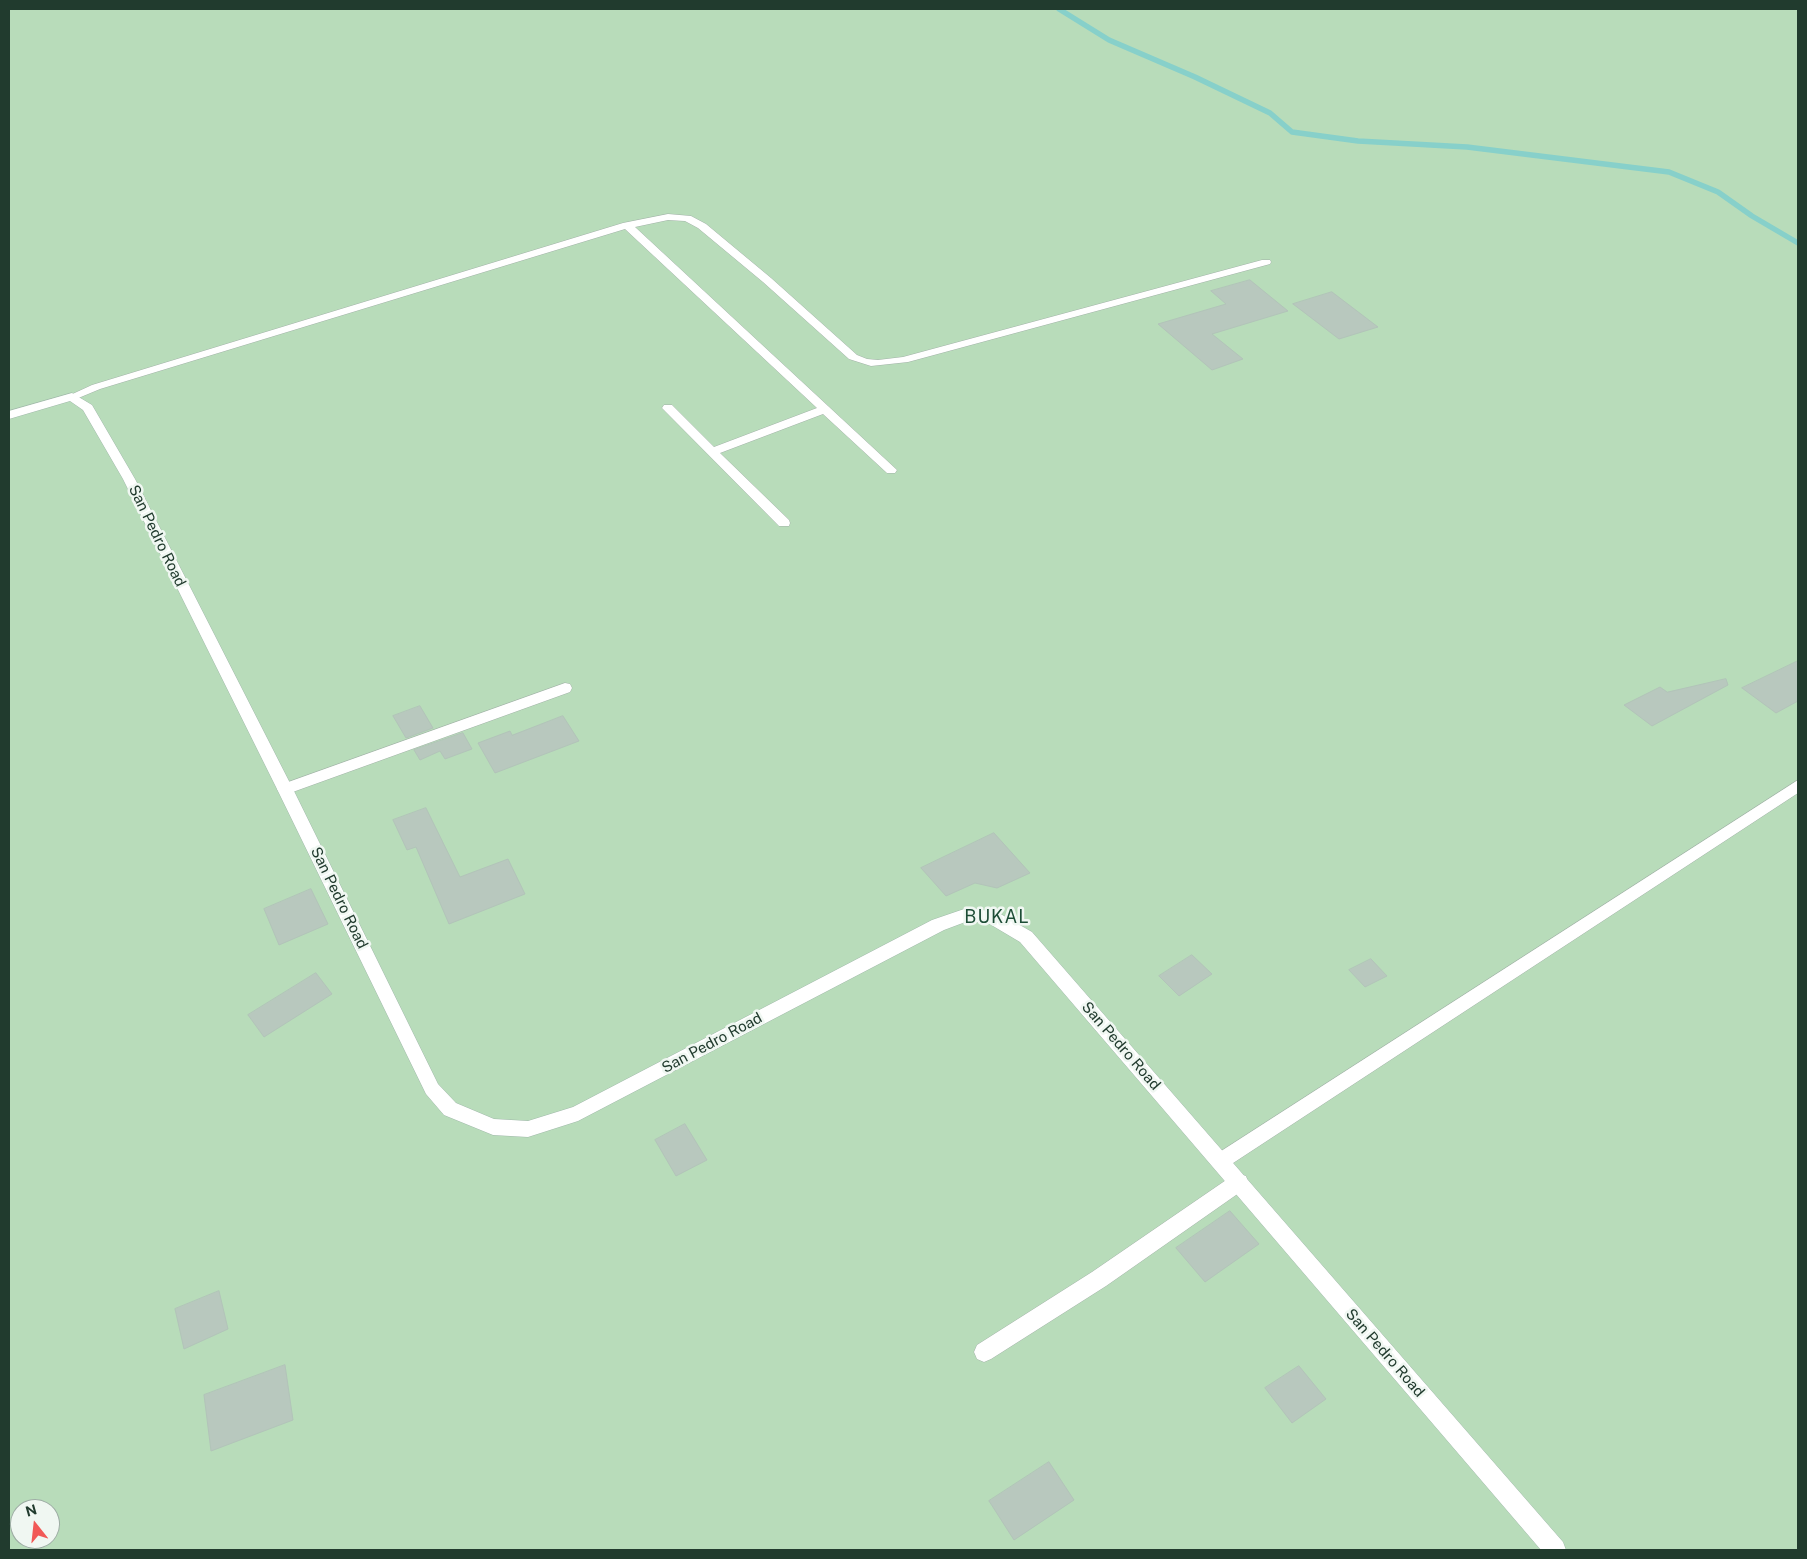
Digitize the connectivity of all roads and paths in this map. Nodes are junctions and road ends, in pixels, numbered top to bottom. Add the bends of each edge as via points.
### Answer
1 (627, 225) junction
2 (1266, 262) dead end
3 (72, 398) junction
4 (668, 408) dead end
5 (825, 409) junction
6 (9, 415) edge
7 (712, 452) junction
8 (891, 470) dead end
9 (784, 523) dead end
10 (565, 688) dead end
11 (1798, 786) edge
12 (286, 788) junction
13 (1221, 1161) junction
14 (1239, 1182) junction
15 (984, 1352) dead end
16 (1555, 1550) edge

1 - 2 street via 668,217 688,218 702,226 862,362 904,360
1 - 3 street via 96,387
1 - 5 street
3 - 6 street
3 - 12 street, San Pedro Road via 88,408 128,479
4 - 7 street
5 - 7 street
5 - 8 street
7 - 9 street
10 - 12 street
11 - 13 street
12 - 13 street, San Pedro Road via 432,1089 450,1109 493,1128 528,1129 578,1113 938,925 967,914 991,917 1026,937
13 - 14 street, San Pedro Road
14 - 15 street
14 - 16 street, San Pedro Road

